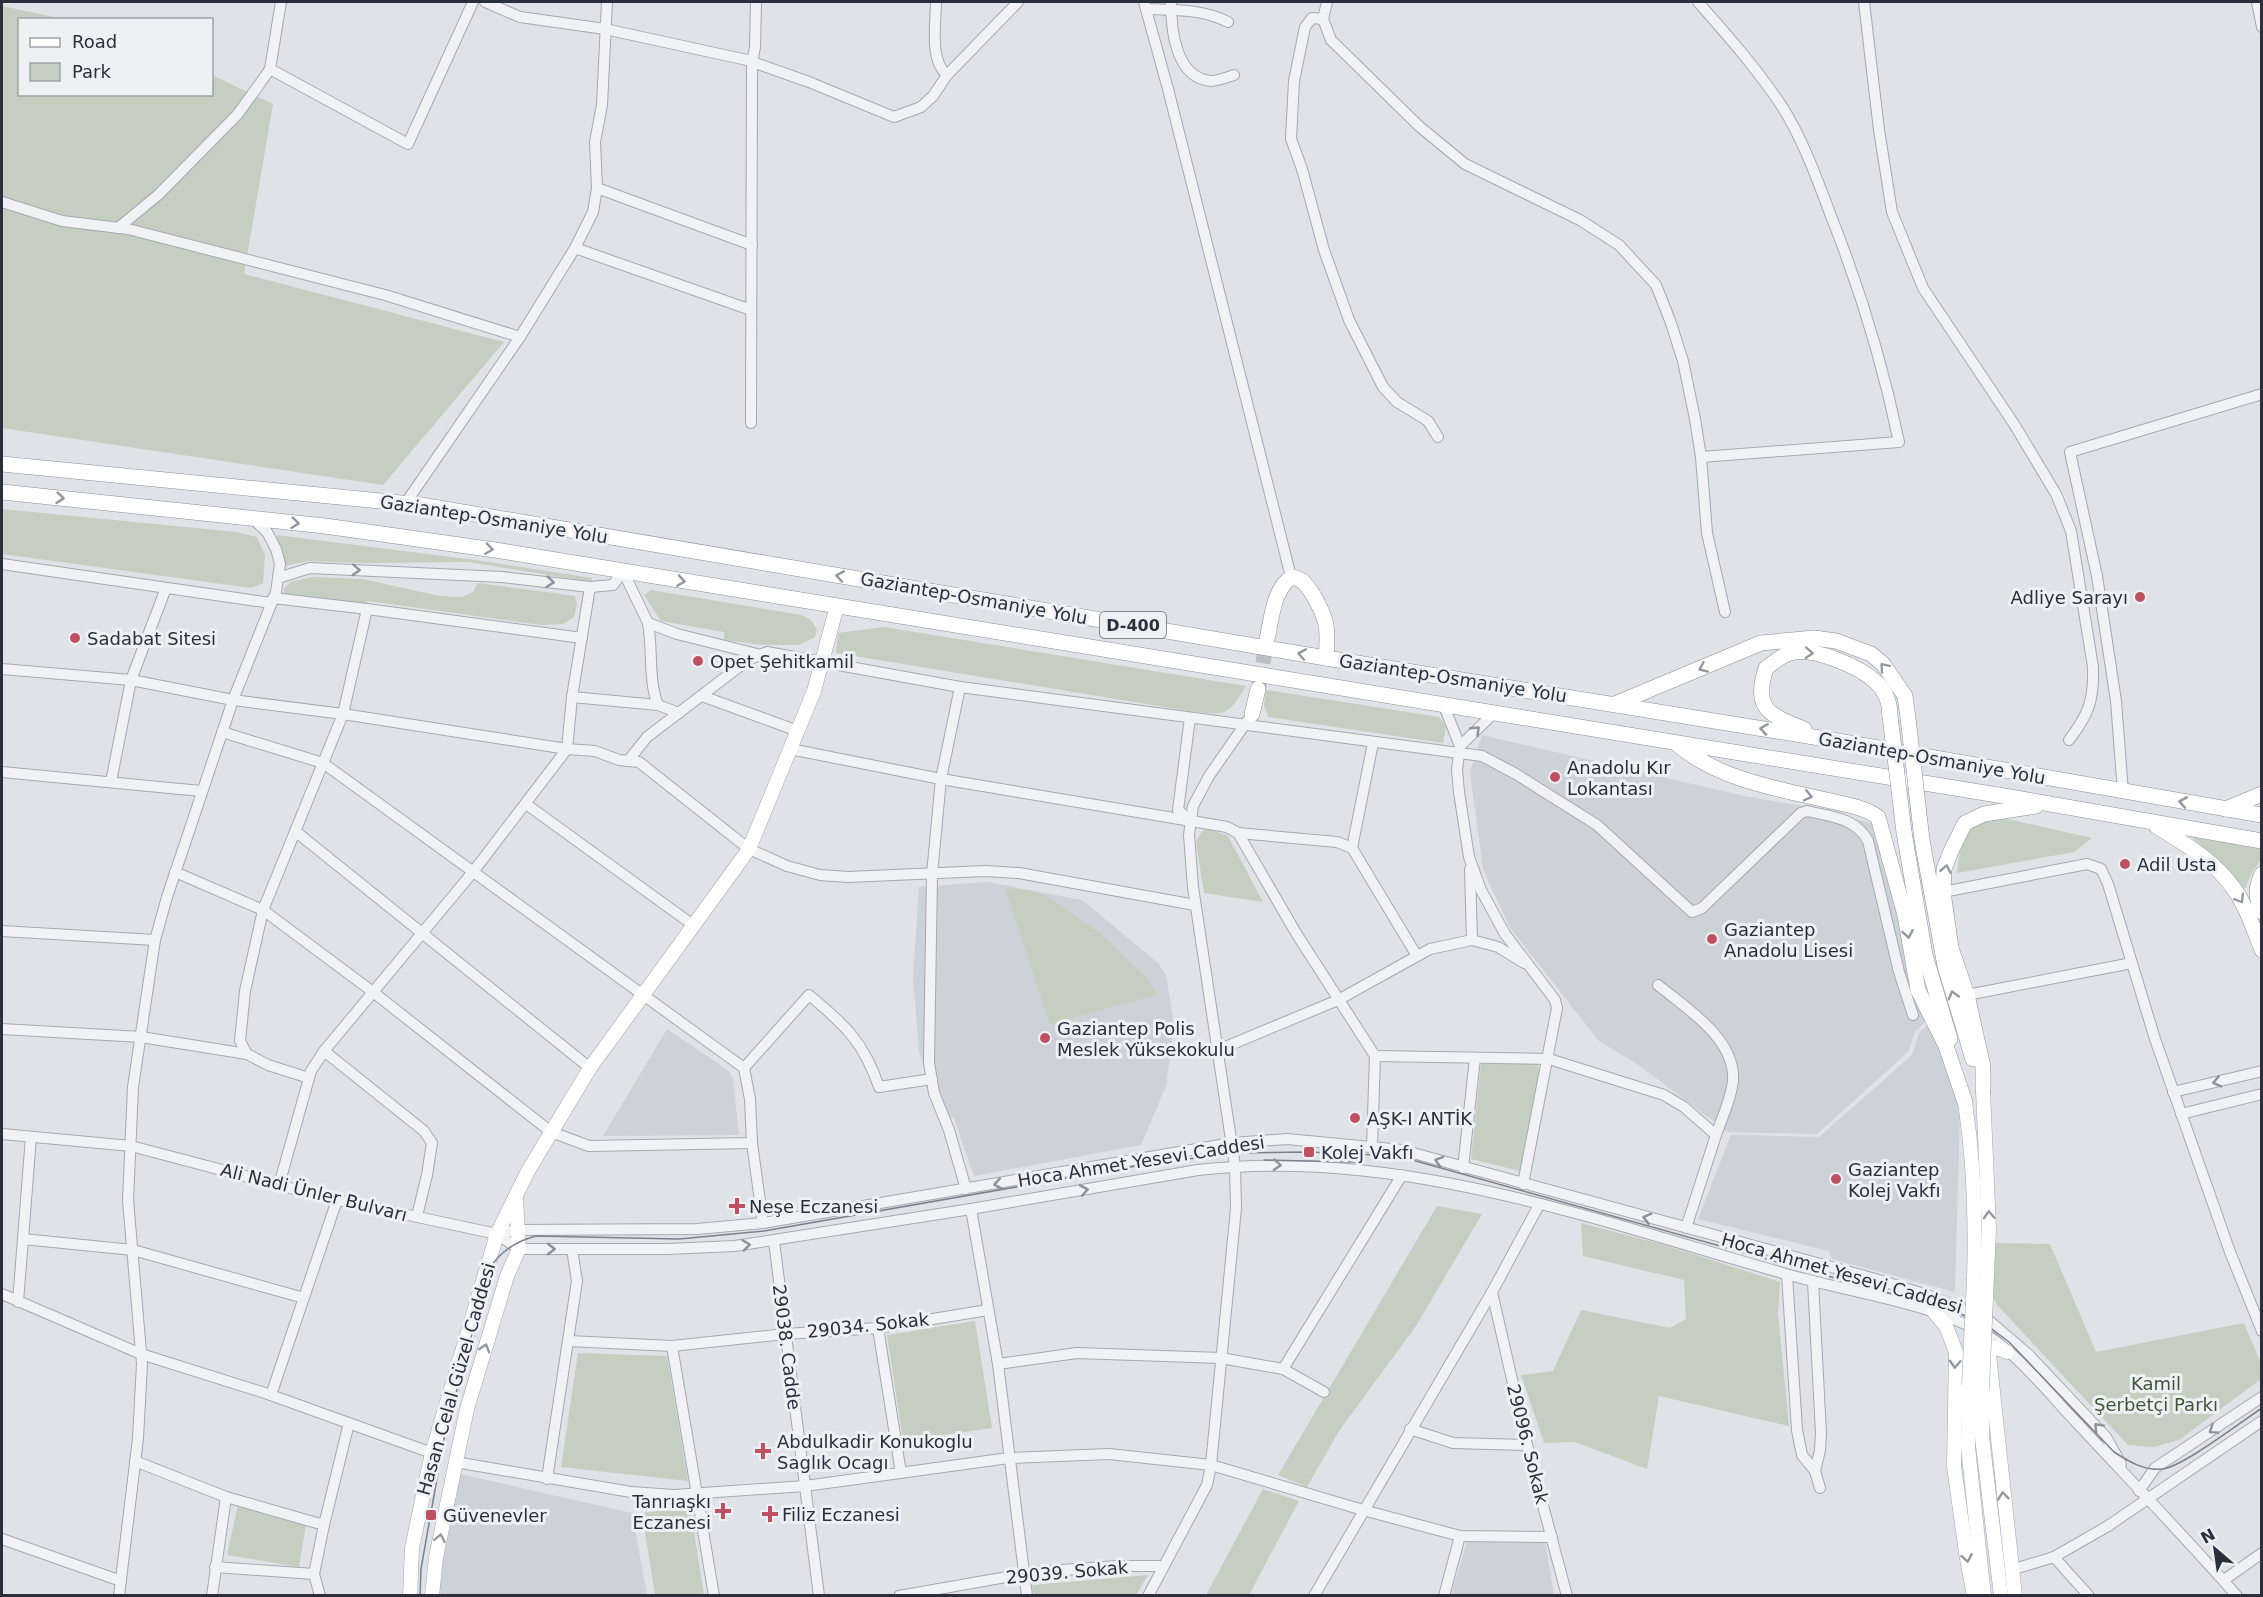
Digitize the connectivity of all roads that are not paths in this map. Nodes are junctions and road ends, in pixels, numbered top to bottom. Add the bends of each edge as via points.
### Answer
1 (282, 2) edge
2 (473, 2) edge
3 (485, 2) edge
4 (606, 2) edge
5 (756, 2) edge
6 (936, 2) edge
7 (1018, 2) edge
8 (1327, 2) edge
9 (1698, 2) edge
10 (1864, 2) edge
11 (2257, 2) edge
12 (1145, 5) edge
13 (1171, 6) edge
14 (1323, 19) junction
15 (1228, 22) dead end
16 (2262, 27) edge
17 (605, 29) junction
18 (752, 62) junction
19 (270, 69) junction
20 (947, 75) junction
21 (1234, 75) dead end
22 (597, 188) junction
23 (2, 202) edge
24 (118, 228) junction
25 (752, 245) junction
26 (575, 248) junction
27 (751, 310) junction
28 (520, 337) junction
29 (2262, 394) edge
30 (751, 423) dead end
31 (1438, 437) dead end
32 (1701, 457) junction
33 (2, 464) edge
34 (2, 492) edge
35 (405, 504) junction
36 (253, 519) junction
37 (2, 564) edge
38 (623, 571) junction
39 (1291, 577) junction
40 (278, 578) junction
41 (590, 587) junction
42 (166, 588) junction
43 (272, 601) junction
44 (837, 606) junction
45 (368, 609) junction
46 (1725, 612) dead end
47 (648, 623) junction
48 (582, 638) junction
49 (1267, 639) tunnel mouth
50 (757, 654) junction
51 (1326, 658) junction
52 (823, 662) junction
53 (2, 669) edge
54 (131, 680) junction
55 (960, 687) junction
56 (1258, 689) tunnel mouth
57 (702, 696) junction
58 (572, 697) junction
59 (233, 700) junction
60 (1615, 704) junction
61 (658, 705) junction
62 (1444, 706) junction
63 (679, 713) junction
64 (343, 714) junction
65 (1493, 714) junction
66 (1190, 718) junction
67 (1248, 720) junction
68 (798, 731) junction
69 (222, 732) junction
70 (1832, 740) junction
71 (2069, 740) dead end
72 (1373, 743) junction
73 (1677, 744) junction
74 (567, 748) junction
75 (790, 749) junction
76 (1459, 750) junction
77 (628, 761) junction
78 (323, 763) junction
79 (2, 772) edge
80 (941, 779) junction
81 (111, 782) junction
82 (201, 791) junction
83 (2123, 792) junction
84 (2262, 794) edge
85 (526, 804) junction
86 (2049, 804) junction
87 (2225, 809) junction
88 (2262, 815) edge
89 (1191, 822) junction
90 (2148, 822) junction
91 (295, 831) junction
92 (1238, 833) junction
93 (2262, 841) edge
94 (1352, 848) junction
95 (749, 849) junction
96 (1469, 856) junction
97 (175, 872) junction
98 (473, 872) junction
99 (932, 874) junction
100 (2262, 874) edge
101 (1943, 892) junction
102 (1195, 904) junction
103 (263, 910) junction
104 (2262, 912) edge
105 (693, 925) junction
106 (2, 932) edge
107 (422, 934) junction
108 (155, 940) junction
109 (1472, 940) junction
110 (2262, 950) edge
111 (1417, 956) junction
112 (2132, 963) junction
113 (1529, 966) junction
114 (1658, 985) dead end
115 (374, 992) junction
116 (641, 995) junction
117 (1967, 995) junction
118 (1338, 1000) junction
119 (1913, 1015) dead end
120 (2, 1029) edge
121 (141, 1037) junction
122 (1218, 1050) junction
123 (324, 1051) junction
124 (248, 1054) junction
125 (1375, 1056) junction
126 (1475, 1058) junction
127 (1549, 1059) junction
128 (590, 1068) junction
129 (744, 1068) junction
130 (2262, 1071) edge
131 (309, 1078) junction
132 (932, 1079) junction
133 (1983, 1090) junction
134 (2174, 1092) junction
135 (2262, 1094) edge
136 (1965, 1102) junction
137 (2181, 1114) junction
138 (551, 1131) junction
139 (2, 1134) edge
140 (1716, 1135) junction
141 (31, 1137) junction
142 (752, 1143) junction
143 (1232, 1143) junction
144 (131, 1146) junction
145 (1372, 1147) junction
146 (1235, 1166) junction
147 (1463, 1168) junction
148 (1402, 1175) junction
149 (1522, 1184) junction
150 (279, 1185) junction
151 (966, 1189) junction
152 (516, 1194) junction
153 (337, 1200) junction
154 (1539, 1205) junction
155 (971, 1209) junction
156 (417, 1216) junction
157 (763, 1223) junction
158 (1686, 1228) junction
159 (516, 1230) junction
160 (497, 1234) junction
161 (23, 1239) junction
162 (774, 1241) junction
163 (519, 1249) junction
164 (572, 1249) junction
165 (133, 1250) junction
166 (1787, 1275) junction
167 (1981, 1276) junction
168 (1813, 1282) junction
169 (1492, 1292) junction
170 (2, 1294) edge
171 (304, 1298) junction
172 (18, 1302) junction
173 (988, 1310) junction
174 (1934, 1312) junction
175 (2259, 1320) edge
176 (878, 1328) junction
177 (2262, 1331) edge
178 (785, 1334) junction
179 (569, 1341) junction
180 (672, 1346) junction
181 (2007, 1352) junction
182 (141, 1354) junction
183 (1221, 1358) junction
184 (998, 1364) junction
185 (1283, 1369) junction
186 (1975, 1387) junction
187 (1324, 1392) dead end
188 (271, 1395) junction
189 (2262, 1397) edge
190 (2262, 1421) edge
191 (349, 1423) junction
192 (1410, 1429) junction
193 (1527, 1445) junction
194 (432, 1454) junction
195 (1009, 1458) junction
196 (135, 1461) junction
197 (455, 1462) junction
198 (1211, 1465) junction
199 (1815, 1471) junction
200 (901, 1473) junction
201 (2127, 1477) junction
202 (547, 1479) junction
203 (805, 1486) junction
204 (1820, 1488) dead end
205 (698, 1493) junction
206 (2143, 1495) junction
207 (226, 1497) junction
208 (1363, 1510) junction
209 (324, 1525) junction
210 (1460, 1536) junction
211 (1552, 1537) junction
212 (2, 1539) edge
213 (2262, 1553) edge
214 (2054, 1557) junction
215 (1164, 1566) junction
216 (214, 1567) junction
217 (2011, 1570) junction
218 (314, 1574) junction
219 (1024, 1574) junction
220 (2224, 1580) junction
221 (121, 1581) junction
222 (937, 1592) edge
223 (119, 1596) edge
224 (212, 1596) edge
225 (320, 1596) edge
226 (410, 1596) edge
227 (432, 1596) edge
228 (714, 1596) edge
229 (819, 1596) edge
230 (899, 1596) edge
231 (1027, 1596) edge
232 (1148, 1596) edge
233 (1314, 1596) edge
234 (1444, 1596) edge
235 (1567, 1596) edge
236 (1974, 1596) edge
237 (1984, 1596) edge
238 (2001, 1596) edge
239 (2014, 1596) edge
240 (2089, 1596) edge
241 (2237, 1596) edge

1 - 19 street
2 - 19 street via 408,144
3 - 17 street via 520,17
4 - 17 street
5 - 18 street
6 - 20 street via 935,44 941,70
7 - 20 street
8 - 14 street
9 - 32 street via 1766,84 1805,149 1871,329 1899,442
10 - 71 street via 1892,213 1912,266 2026,444 2056,494 2071,531 2094,683 2085,719
11 - 16 street
12 - 13 street
12 - 39 street
13 - 15 street
13 - 21 street via 1176,45 1189,70 1211,81
14 - 31 street via 1312,18 1305,27 1294,81 1291,138 1349,320 1383,387 1397,402 1428,421
14 - 32 street via 1337,46 1429,135 1465,164 1580,220 1619,245 1656,285 1683,361
17 - 18 street
17 - 22 street via 602,105 595,142
18 - 20 street via 894,117 921,107
18 - 25 street
19 - 24 street via 237,115 158,195
22 - 25 street
22 - 26 street via 593,212
23 - 24 street via 62,220
24 - 28 street via 386,295
25 - 27 street
26 - 27 street
26 - 28 street
27 - 30 street
28 - 35 street
29 - 83 street via 2070,452 2097,576 2116,701
32 - 46 street via 1707,533
33 - 35 highway, Gaziantep-Osmaniye Yolu / D-400
34 -> 36 highway, Gaziantep-Osmaniye Yolu / D-400
51 -> 35 highway, Gaziantep-Osmaniye Yolu / D-400
36 -> 38 highway, Gaziantep-Osmaniye Yolu / D-400 via 325,526
36 - 40 street via 267,532 276,549
37 - 42 street
38 - 41 street via 613,585
38 -> 44 highway, Gaziantep-Osmaniye Yolu / D-400
38 - 47 street
39 - 49 highway via 1279,591
39 - 51 highway via 1303,581 1323,613 1327,626
40 -> 41 street via 310,568 502,577
40 - 43 street
41 - 48 street
42 - 43 street
42 - 54 street
43 - 45 street
43 - 59 street
44 - 52 main road, Hasan Celal Güzel Caddesi
44 - 62 highway, Gaziantep-Osmaniye Yolu / D-400
45 - 48 street
45 - 64 street
47 - 50 street
47 - 61 street via 652,691
48 - 58 street
50 - 52 street via 767,652
50 - 57 street
51 - 60 highway, Gaziantep-Osmaniye Yolu / D-400
52 - 55 street
52 - 68 main road, Hasan Celal Güzel Caddesi
53 - 54 street
54 - 59 street
54 - 81 street
55 - 66 street
55 - 80 street
56 - 67 highway
57 - 63 street
57 - 68 street
58 - 61 street
58 - 74 street
59 - 64 street
59 - 69 street
70 -> 60 highway, Gaziantep-Osmaniye Yolu / D-400
133 -> 60 highway, bridge via 1945,966 1922,840 1905,696 1883,664 1871,654 1836,641 1814,638 1761,643
61 - 63 street
62 - 65 highway, Gaziantep-Osmaniye Yolu / D-400
62 - 76 street
63 - 77 street via 647,737
64 - 74 street
64 - 78 street
65 - 73 highway, Gaziantep-Osmaniye Yolu / D-400
76 -> 65 street
66 - 67 street
66 - 89 street via 1178,810
67 - 72 street
67 - 89 street via 1198,796
68 - 75 main road, Hasan Celal Güzel Caddesi
69 - 78 street
69 - 82 street
70 - 83 highway, Gaziantep-Osmaniye Yolu / D-400
70 -> 136 highway, bridge via 1784,721 1766,707 1761,697 1766,668 1790,653 1818,653 1860,670 1878,684 1890,703 1904,832 1925,955
72 - 76 street
72 - 94 street
73 - 86 highway, Gaziantep-Osmaniye Yolu / D-400
73 -> 136 highway via 1694,759 1758,784 1852,806 1878,817 1905,915 1918,990 1946,1047
74 - 77 street
74 - 85 street
75 - 80 street
75 - 95 main road, Hasan Celal Güzel Caddesi
76 - 96 street via 1459,792
76 - 119 street via 1482,756 1516,774 1597,825 1692,912 1702,908 1801,813 1853,822 1865,834 1871,848 1899,972
77 - 95 street via 639,762
78 - 91 street
78 - 98 street
79 - 81 street
80 - 89 street
80 - 99 street
81 - 82 street
82 - 97 street
87 -> 83 highway, Gaziantep-Osmaniye Yolu / D-400
84 - 87 highway
85 - 98 street
85 - 105 street
86 - 90 highway, Gaziantep-Osmaniye Yolu / D-400
101 -> 86 highway via 1944,869 1965,823 1984,814
87 - 88 highway, Gaziantep-Osmaniye Yolu / D-400
89 - 92 street via 1227,827
89 - 102 street
90 - 93 highway, Gaziantep-Osmaniye Yolu / D-400
90 -> 110 highway via 2205,858 2227,879 2244,905
91 - 103 street
91 - 107 street
92 - 94 street via 1336,842
92 - 118 street
94 - 111 street
95 - 99 street via 820,875 848,878
95 - 105 main road, Hasan Celal Güzel Caddesi
96 - 109 street
96 - 113 street via 1481,890 1505,934
97 - 103 street
97 - 108 street
98 - 107 street
98 - 116 street
99 - 102 street via 985,870 1019,873
99 - 132 street
100 - 104 highway via 2256,885 2256,900
101 - 112 street via 2087,864 2101,869
101 - 117 highway via 1951,948
102 - 122 street
103 - 115 street
103 - 124 street via 244,991 240,1041
105 - 116 main road, Hasan Celal Güzel Caddesi
106 - 108 street
107 - 115 street
107 - 128 street
108 - 121 street
109 - 111 street
109 - 113 street via 1498,947
111 - 118 street
112 - 117 street
112 - 134 street
113 - 127 street via 1557,1008
114 - 140 street via 1713,1030 1725,1048 1733,1080
115 - 123 street
115 - 138 street
116 - 128 main road, Hasan Celal Güzel Caddesi
116 - 129 street
117 - 133 highway via 1983,1067
118 - 122 street
118 - 125 street
120 - 121 street
121 - 124 street
121 - 144 street via 133,1087
122 - 143 street
123 - 131 street
123 - 156 street via 424,1131 432,1143
124 - 131 street
125 - 126 street
125 - 145 street
126 - 127 street
126 - 147 street
127 - 140 street via 1664,1095
127 - 149 street
128 - 138 main road, Hasan Celal Güzel Caddesi
129 - 132 street via 808,995 837,1018 860,1044 879,1087
129 - 142 street
130 -> 134 street
131 - 150 street
132 - 151 street
167 -> 133 main road via 1989,1229
134 - 137 street
135 - 137 street
136 - 167 main road
137 - 175 street via 2230,1252
138 - 142 street via 589,1146
138 - 152 main road, Hasan Celal Güzel Caddesi
139 - 141 street, Ali Nadi Ünler Bulvarı
140 - 158 street
141 - 144 street, Ali Nadi Ünler Bulvarı
141 - 161 street
142 - 157 street
143 - 145 street, Hoca Ahmet Yesevi Caddesi via 1287,1138
143 - 146 street
143 -> 151 street, Hoca Ahmet Yesevi Caddesi
144 - 150 street, Ali Nadi Ünler Bulvarı
144 - 165 street via 128,1200
147 -> 145 street, Hoca Ahmet Yesevi Caddesi via 1402,1150
146 -> 148 street, Hoca Ahmet Yesevi Caddesi via 1357,1169
155 -> 146 street, Hoca Ahmet Yesevi Caddesi
146 - 183 street via 1236,1208
147 - 149 street, Hoca Ahmet Yesevi Caddesi
148 - 154 street, Hoca Ahmet Yesevi Caddesi
148 - 185 street
158 -> 149 street, Hoca Ahmet Yesevi Caddesi
150 - 153 street, Ali Nadi Ünler Bulvarı
151 - 157 street, Hoca Ahmet Yesevi Caddesi
152 - 159 main road, Hasan Celal Güzel Caddesi
152 - 160 main road, Hasan Celal Güzel Caddesi
153 - 156 street, Ali Nadi Ünler Bulvarı
153 - 171 street
154 - 166 street, Hoca Ahmet Yesevi Caddesi
154 - 169 street
155 - 162 street, Hoca Ahmet Yesevi Caddesi
155 - 173 street
156 - 160 street, Ali Nadi Ünler Bulvarı
157 - 159 street, Hoca Ahmet Yesevi Caddesi via 696,1229
201 -> 158 street, Hoca Ahmet Yesevi Caddesi via 2106,1437 2028,1354 1986,1318 1927,1295
159 - 160 street, Hoca Ahmet Yesevi Caddesi
159 - 163 main road, Hasan Celal Güzel Caddesi
160 - 163 street
160 - 194 main road, Hasan Celal Güzel Caddesi
161 - 165 street
161 - 172 street
164 -> 162 street, Hoca Ahmet Yesevi Caddesi via 667,1249
162 - 178 street, 29038. Cadde
163 -> 164 street, Hoca Ahmet Yesevi Caddesi
197 -> 163 main road, Hasan Celal Güzel Caddesi via 467,1409 507,1276
164 - 179 street via 577,1281
165 - 171 street
165 - 182 street
166 - 168 street, Hoca Ahmet Yesevi Caddesi
166 - 199 street via 1797,1430 1802,1455
167 - 186 main road, bridge
168 - 174 street, Hoca Ahmet Yesevi Caddesi
168 - 199 street via 1821,1433
169 - 192 street
169 - 193 street, 29096. Sokak
170 - 172 street
171 - 188 street
172 - 182 street
173 - 176 street, 29034. Sokak
173 - 184 street
174 - 181 street, Hoca Ahmet Yesevi Caddesi via 1985,1334
174 -> 236 main road via 1946,1326 1956,1352 1954,1466
175 - 177 street
176 - 178 street, 29034. Sokak
176 - 200 street
178 - 180 street, 29034. Sokak
178 - 203 street, 29038. Cadde
179 - 180 street, 29034. Sokak
179 - 202 street
180 - 205 street
181 - 201 street, Hoca Ahmet Yesevi Caddesi
217 -> 181 main road via 1989,1355 1996,1348
182 - 188 street
182 - 196 street
183 - 184 street via 1077,1353
183 - 185 street
183 - 198 street
184 - 195 street
185 - 187 street
186 - 237 main road via 1968,1447
186 - 238 main road
188 - 191 street
189 -> 206 street via 2155,1468
190 - 206 street
191 - 194 street
191 - 209 street
192 - 193 street via 1453,1443
192 - 208 street
193 - 211 street, 29096. Sokak
194 - 226 main road, Hasan Celal Güzel Caddesi via 412,1548
195 - 198 street via 1109,1454
195 - 200 street
195 - 219 street
196 - 207 street
196 - 221 street
197 - 202 street
227 -> 197 main road, Hasan Celal Güzel Caddesi
198 - 208 street
198 - 215 street via 1207,1485
199 - 204 street
200 - 203 street
201 - 206 street
202 - 205 street via 631,1492
203 - 205 street
203 - 229 street, 29038. Cadde
205 - 228 street
206 - 214 street via 2108,1526
206 - 220 street
207 - 209 street
207 - 216 street
208 - 210 street
208 - 233 street
209 - 218 street
210 - 211 street
210 - 234 street
211 - 235 street, 29096. Sokak
212 - 221 street
213 - 220 street
214 - 217 street
214 - 240 street
215 - 219 street, 29039. Sokak
215 - 232 street
216 - 218 street
216 - 224 street
217 - 239 main road
218 - 225 street
219 - 222 street, 29039. Sokak
219 - 231 street
220 - 241 street
221 - 223 street
222 - 230 street, 29039. Sokak

